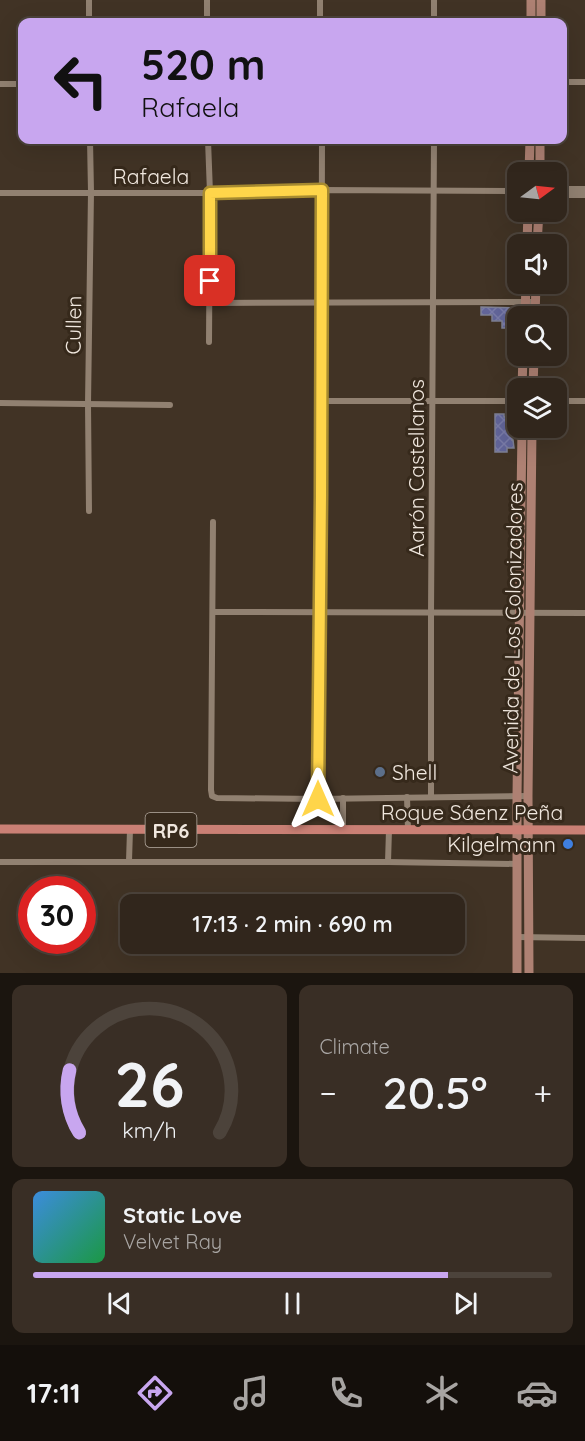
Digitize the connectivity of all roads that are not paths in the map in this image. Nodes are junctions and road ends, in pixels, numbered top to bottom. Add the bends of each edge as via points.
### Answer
1 (89, 0) edge
2 (207, 0) edge
3 (320, 0) edge
4 (434, 0) edge
5 (531, 0) edge
6 (541, 0) edge
7 (89, 18) edge
8 (207, 18) edge
9 (320, 18) edge
10 (434, 18) edge
11 (531, 18) edge
12 (541, 18) edge
13 (567, 82) edge
14 (585, 82) edge
15 (0, 84) edge
16 (18, 84) edge
17 (90, 144) edge
18 (208, 144) edge
19 (322, 144) edge
20 (434, 144) edge
21 (530, 144) edge
22 (540, 144) edge
23 (529, 162) edge
24 (540, 162) edge
25 (567, 189) edge
26 (585, 189) edge
27 (322, 190) junction
28 (434, 191) junction
29 (507, 191) edge
30 (91, 192) junction
31 (210, 193) junction
32 (0, 194) edge
33 (567, 195) edge
34 (585, 195) edge
35 (525, 294) edge
36 (535, 294) edge
37 (321, 302) junction
38 (433, 302) junction
39 (525, 302) junction
40 (535, 302) junction
41 (210, 303) junction
42 (525, 306) edge
43 (535, 306) edge
44 (209, 342) dead end
45 (321, 401) junction
46 (433, 401) junction
47 (507, 401) edge
48 (567, 401) edge
49 (585, 401) edge
50 (0, 404) edge
51 (88, 404) junction
52 (170, 405) dead end
53 (522, 438) edge
54 (532, 438) edge
55 (89, 511) dead end
56 (213, 522) dead end
57 (213, 612) junction
58 (319, 612) junction
59 (585, 613) edge
60 (431, 614) junction
61 (520, 614) junction
62 (530, 614) junction
63 (431, 796) junction
64 (517, 796) junction
65 (528, 796) junction
66 (407, 797) junction
67 (344, 798) junction
68 (318, 799) junction
69 (0, 830) edge
70 (129, 830) junction
71 (343, 830) junction
72 (389, 830) junction
73 (408, 830) junction
74 (517, 830) junction
75 (529, 830) junction
76 (585, 830) edge
77 (129, 861) junction
78 (0, 862) edge
79 (388, 862) junction
80 (518, 864) junction
81 (517, 937) junction
82 (529, 937) junction
83 (585, 938) edge
84 (517, 973) edge
85 (529, 973) edge

1 - 7 street
2 - 8 street
3 - 9 street
4 - 10 street
5 - 11 main road
6 - 12 main road
13 - 14 street
15 - 16 street
17 - 30 street, Cullen
18 - 31 street
19 - 27 street
20 - 28 street, Aarón Castellanos
21 - 23 main road
22 - 24 main road
25 - 26 street
27 - 28 street, Rafaela
27 - 31 street, Rafaela
27 - 37 street
28 - 29 street, Rafaela
28 - 38 street, Aarón Castellanos
30 - 31 street, Rafaela
30 - 32 street, Rafaela
30 - 51 street, Cullen
31 - 41 street
33 - 34 street
35 - 39 main road
36 - 40 main road
37 - 38 street
37 - 41 street
37 - 45 street
38 - 39 street
38 - 46 street, Aarón Castellanos
39 - 40 street
39 - 42 main road
40 - 43 main road
41 - 44 street
45 - 46 street
45 - 58 street
46 - 47 street
46 - 60 street, Aarón Castellanos
48 - 49 street
50 - 51 street
51 - 52 street
51 - 55 street, Cullen
53 - 61 main road, Avenida de Los Colonizadores
54 - 62 main road, Avenida de Los Colonizadores
56 - 57 street
57 - 58 street
57 - 68 street via 212,796
58 - 60 street
58 - 68 street
59 - 62 street
60 - 61 street
60 - 63 street, Aarón Castellanos
61 - 62 street
61 - 64 main road, Avenida de Los Colonizadores
62 - 65 main road, Avenida de Los Colonizadores
63 - 64 street
63 - 66 street
64 - 65 street
64 - 74 main road, Avenida de Los Colonizadores
65 - 75 main road, Avenida de Los Colonizadores
66 - 67 street
66 - 73 street
67 - 68 street
67 - 71 street
69 - 70 main road, Roque Sáenz Peña / RP6
70 - 71 main road, Roque Sáenz Peña / RP6
70 - 77 street
71 - 72 main road, Roque Sáenz Peña / RP6
72 - 73 main road, Roque Sáenz Peña / RP6
72 - 79 street
73 - 74 main road, Roque Sáenz Peña / RP6
74 - 75 main road, Roque Sáenz Peña / RP6
74 - 80 main road, Avenida de Los Colonizadores
75 - 76 main road, Roque Sáenz Peña / RP6
75 - 82 main road, Avenida de Los Colonizadores
77 - 78 street
77 - 79 street
79 - 80 street
80 - 81 main road, Avenida de Los Colonizadores
81 - 82 street
81 - 84 main road, Avenida de Los Colonizadores
82 - 83 street
82 - 85 main road, Avenida de Los Colonizadores

